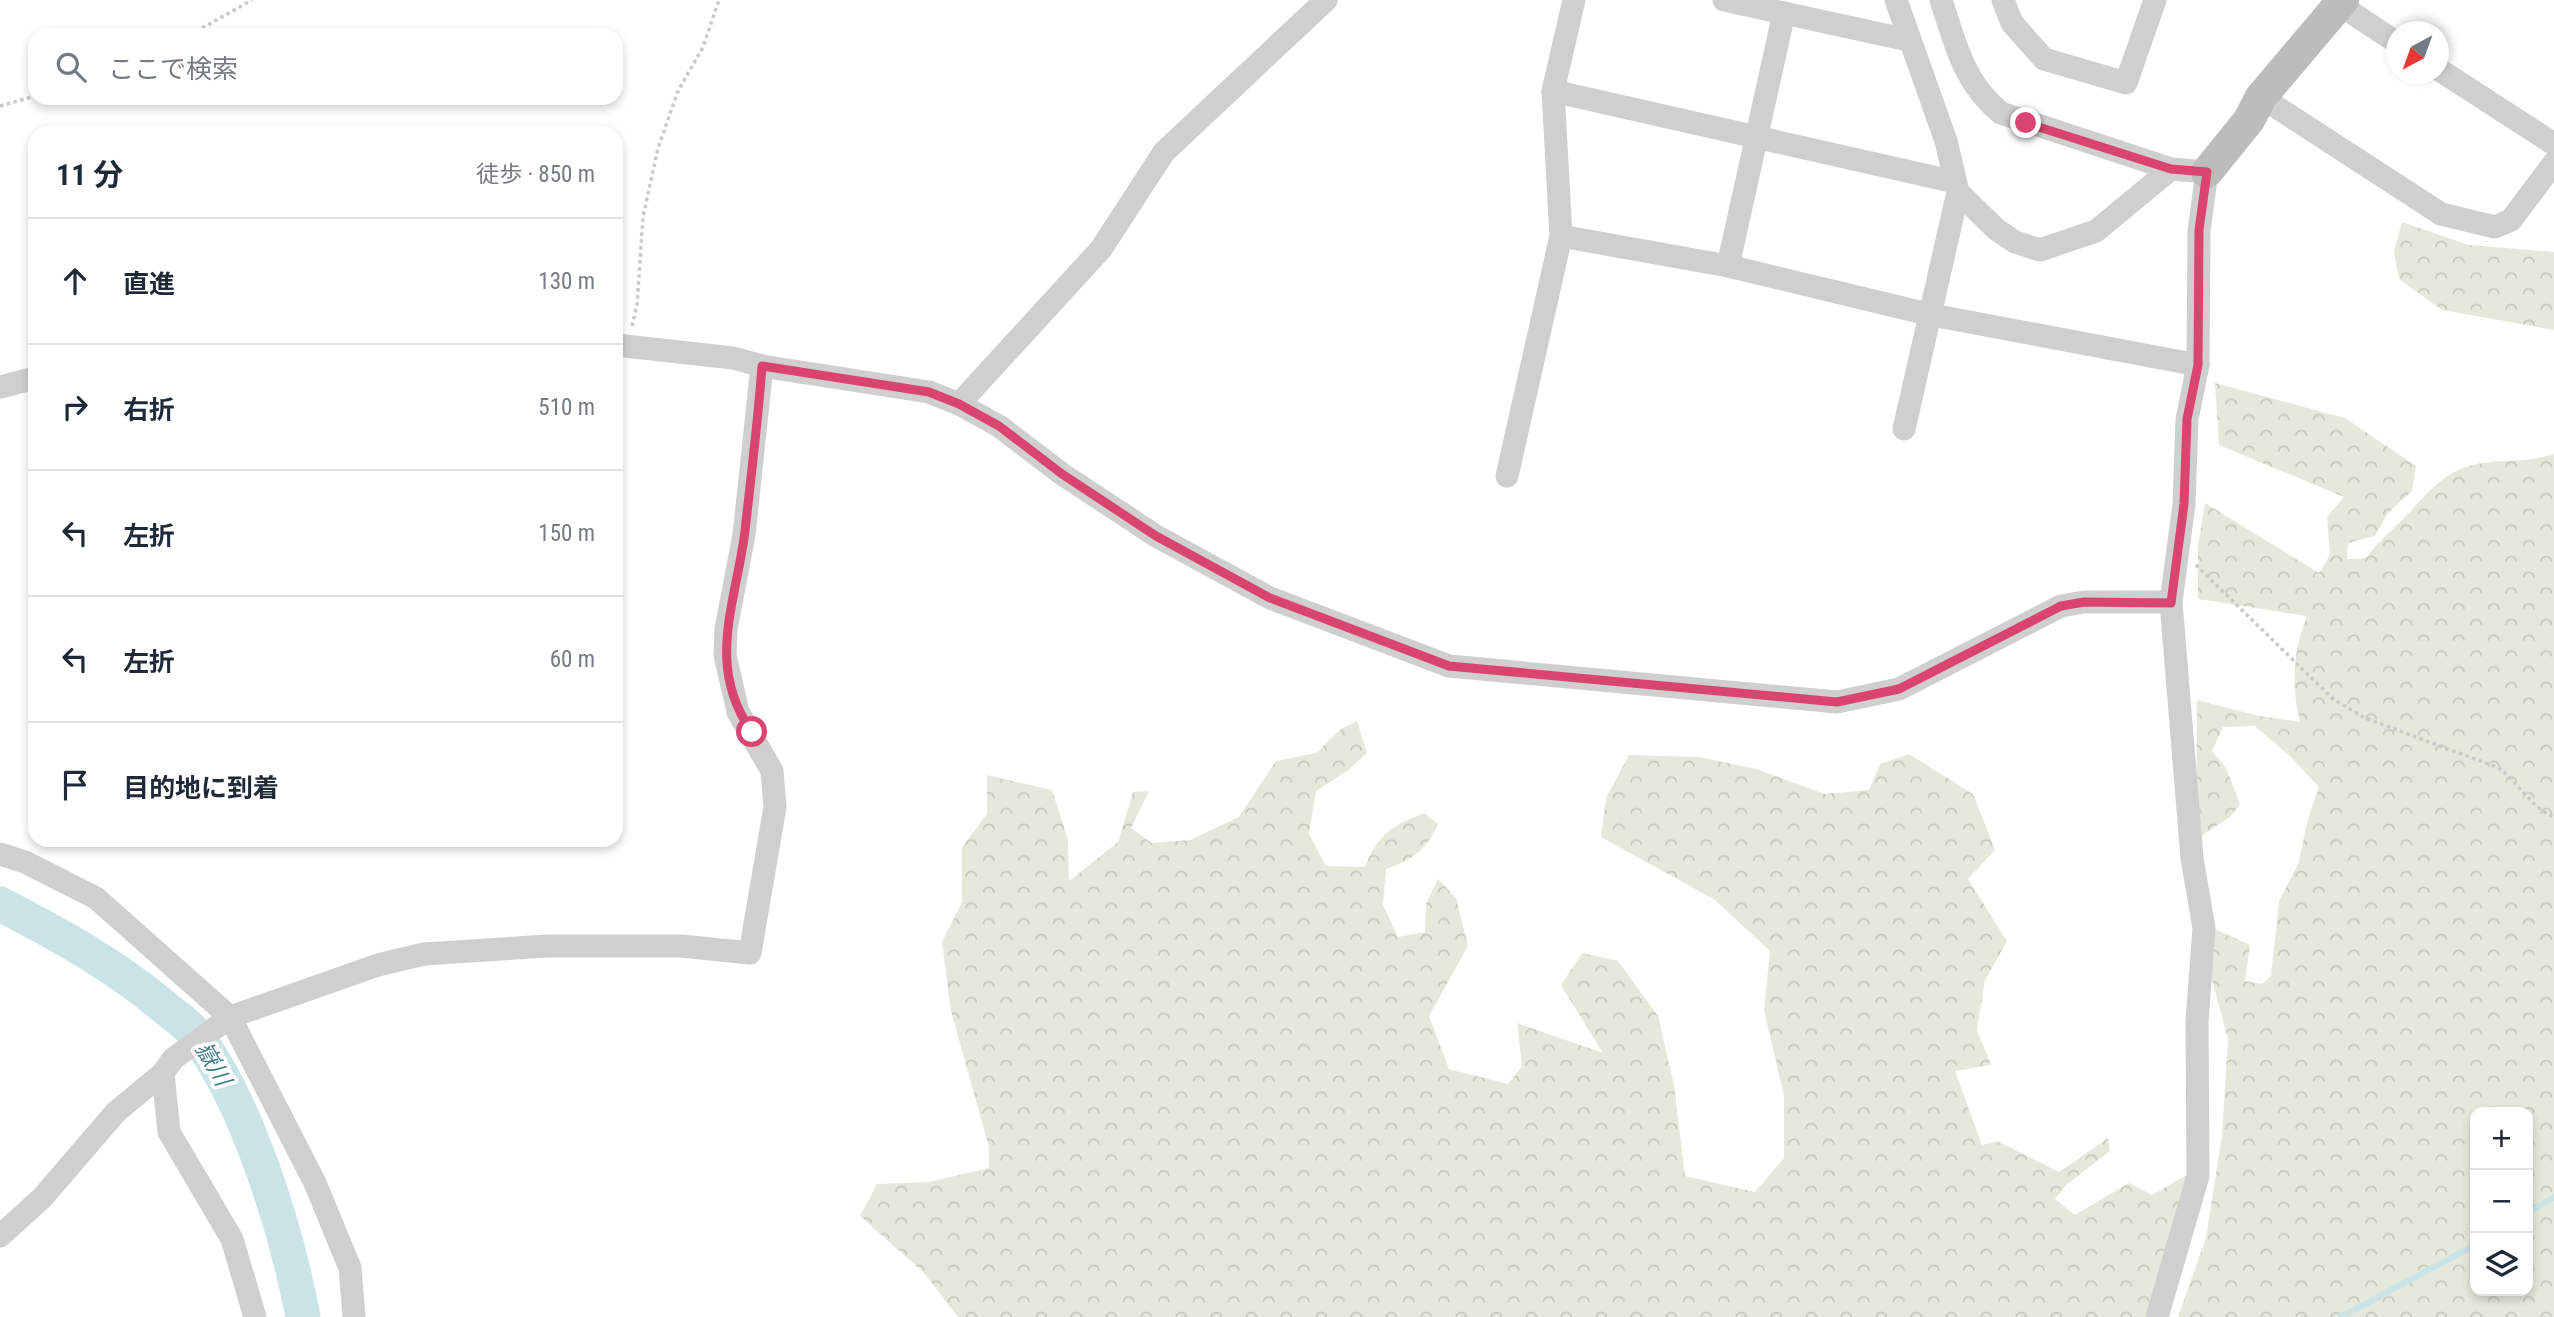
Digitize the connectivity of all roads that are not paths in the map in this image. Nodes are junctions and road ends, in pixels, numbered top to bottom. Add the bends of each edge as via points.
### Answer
1 (1326, 0) edge
2 (1574, 0) edge
3 (1724, 0) edge
4 (1896, 0) edge
5 (1941, 0) edge
6 (2003, 0) edge
7 (2155, 0) edge
8 (2342, 3) edge
9 (1784, 13) junction
10 (2386, 35) edge
11 (1908, 40) junction
12 (2449, 76) edge
13 (1553, 91) junction
14 (2261, 97) junction
15 (1756, 137) junction
16 (2554, 144) edge
17 (2554, 163) edge
18 (2171, 169) junction
19 (2207, 172) junction
20 (1956, 187) junction
21 (1561, 236) junction
22 (1728, 266) junction
23 (1932, 315) junction
24 (623, 345) edge
25 (2198, 365) junction
26 (762, 366) junction
27 (28, 380) edge
28 (0, 387) edge
29 (959, 404) junction
30 (1904, 429) dead end
31 (1507, 476) dead end
32 (2171, 603) junction
33 (0, 854) edge
34 (222, 1022) junction
35 (168, 1066) junction
36 (0, 1236) edge
37 (255, 1317) edge
38 (354, 1317) edge
39 (2157, 1317) edge

1 - 29 street via 1164,152 1101,249
2 - 13 street
3 - 9 street
4 - 11 street
5 - 18 street via 1966,73 1980,96 2001,113
6 - 7 street via 2012,23 2043,59 2126,83
8 - 10 street
8 - 14 street
9 - 11 street
9 - 15 street
11 - 20 street via 1946,141
12 - 16 street
13 - 15 street
13 - 21 street
14 - 17 street via 2441,214 2495,228 2511,220
14 - 19 street via 2249,120
15 - 20 street
15 - 22 street
18 - 19 street
18 - 20 street via 2096,231 2040,250 2015,242 1996,229
19 - 25 street via 2199,230
20 - 23 street
21 - 22 street
21 - 31 street
22 - 23 street
23 - 25 street
23 - 30 street
24 - 26 street via 733,358
25 - 32 street via 2187,419 2184,504
26 - 29 street via 929,392
26 - 34 street via 744,535 725,655 738,712 772,771 775,807 750,953 681,946 547,946 424,954 378,965
27 - 28 street
29 - 32 street via 999,426 1156,536 1270,598 1449,666 1837,702 1899,689 2061,606
32 - 39 street via 2192,858 2204,928 2197,1021 2199,1176
33 - 34 street via 96,898
34 - 35 street
34 - 38 street via 270,1090 320,1195 350,1268
35 - 36 street via 116,1112 42,1198
35 - 37 street via 169,1132 232,1239

